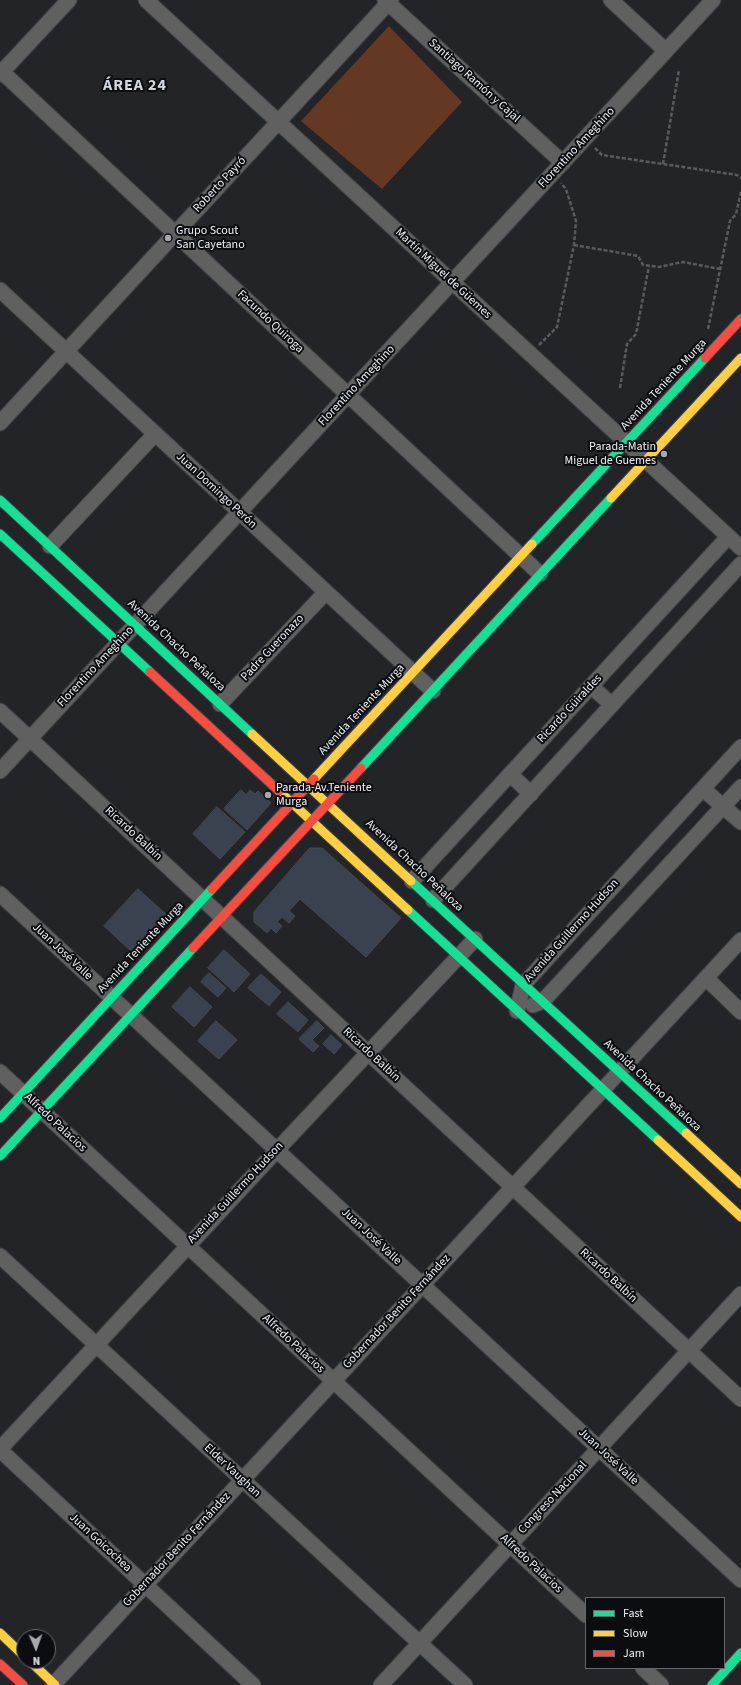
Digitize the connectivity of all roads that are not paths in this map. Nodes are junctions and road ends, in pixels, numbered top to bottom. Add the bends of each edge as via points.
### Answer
1 (69, 0) edge
2 (146, 0) edge
3 (611, 0) edge
4 (713, 0) edge
5 (388, 1) edge
6 (666, 51) junction
7 (1, 72) edge
8 (278, 122) junction
9 (558, 168) junction
10 (175, 234) junction
11 (452, 282) junction
12 (0, 290) edge
13 (741, 319) edge
14 (66, 352) junction
15 (741, 358) edge
16 (348, 396) junction
17 (0, 423) edge
18 (155, 434) junction
19 (626, 442) junction
20 (646, 461) junction
21 (0, 500) edge
22 (239, 512) junction
23 (0, 534) edge
24 (728, 537) junction
25 (50, 546) junction
26 (741, 548) edge
27 (521, 556) junction
28 (741, 564) edge
29 (540, 574) junction
30 (326, 592) junction
31 (135, 625) junction
32 (118, 643) junction
33 (413, 672) junction
34 (591, 686) junction
35 (432, 690) junction
36 (220, 704) junction
37 (612, 705) junction
38 (0, 711) edge
39 (30, 738) junction
40 (741, 747) edge
41 (0, 771) edge
42 (510, 774) junction
43 (308, 785) junction
44 (741, 787) edge
45 (703, 789) junction
46 (531, 794) junction
47 (292, 803) junction
48 (328, 803) junction
49 (724, 806) junction
50 (311, 821) junction
51 (741, 822) edge
52 (412, 881) junction
53 (0, 894) edge
54 (203, 899) junction
55 (433, 900) junction
56 (222, 917) junction
57 (475, 939) junction
58 (741, 940) edge
59 (458, 956) junction
60 (706, 978) junction
61 (523, 985) junction
62 (112, 997) junction
63 (543, 1001) junction
64 (518, 1011) junction
65 (741, 1012) edge
66 (131, 1015) junction
67 (368, 1052) junction
68 (0, 1072) edge
69 (619, 1072) junction
70 (603, 1090) junction
71 (23, 1093) junction
72 (42, 1111) junction
73 (0, 1118) edge
74 (277, 1150) junction
75 (0, 1156) edge
76 (741, 1184) edge
77 (513, 1187) junction
78 (741, 1217) edge
79 (188, 1246) junction
80 (0, 1256) edge
81 (422, 1285) junction
82 (741, 1294) edge
83 (96, 1345) junction
84 (688, 1351) junction
85 (334, 1381) junction
86 (741, 1399) edge
87 (598, 1448) junction
88 (0, 1449) edge
89 (242, 1480) junction
90 (510, 1545) junction
91 (741, 1580) edge
92 (145, 1585) junction
93 (585, 1614) edge
94 (0, 1633) edge
95 (419, 1643) junction
96 (16, 1648) edge
97 (741, 1653) edge
98 (0, 1664) edge
99 (38, 1669) edge
100 (644, 1669) edge
101 (23, 1685) edge
102 (54, 1685) edge
103 (253, 1685) edge
104 (381, 1685) edge
105 (465, 1685) edge
106 (661, 1685) edge
107 (712, 1685) edge

1 - 7 street
2 - 8 street, Martín Miguel de Güemes
3 - 6 street
4 - 6 street, Florentino Ameghino
5 - 8 street, Roberto Payró
5 - 9 street, Santiago Ramón y Cajal
6 - 9 street, Florentino Ameghino
7 - 10 street, Facundo Quiroga
8 - 10 street, Roberto Payró
8 - 11 street, Martín Miguel de Güemes
9 - 11 street, Florentino Ameghino
10 - 14 street, Roberto Payró
10 - 16 street, Facundo Quiroga
11 - 16 street, Florentino Ameghino
11 - 19 street, Martín Miguel de Güemes
12 - 14 street, Juan Domingo Perón
13 - 19 main road, Avenida Teniente Murga
14 - 17 street, Roberto Payró
14 - 18 street, Juan Domingo Perón
15 - 20 main road
16 - 22 street, Florentino Ameghino
16 - 27 street, Facundo Quiroga
18 - 22 street, Juan Domingo Perón
18 - 25 street
19 - 20 street, Martín Miguel de Güemes
19 - 27 main road, Avenida Teniente Murga
20 - 24 street, Martín Miguel de Güemes
20 - 29 main road
21 - 25 main road, Avenida Chacho Peñaloza
22 - 30 street, Juan Domingo Perón
22 - 31 street, Florentino Ameghino
23 - 32 main road
24 - 26 street, Martín Miguel de Güemes
24 - 34 street, Ricardo Güiraldes
25 - 31 main road, Avenida Chacho Peñaloza
27 - 29 street, Facundo Quiroga
27 - 33 main road, Avenida Teniente Murga
28 - 37 street
29 - 35 main road
30 - 33 street, Juan Domingo Perón
30 - 36 street, Padre Gueronazo
31 - 32 street, Florentino Ameghino
31 - 36 main road, Avenida Chacho Peñaloza
32 - 39 street, Florentino Ameghino
32 - 47 main road
33 - 35 street, Juan Domingo Perón
33 - 43 main road, Avenida Teniente Murga
34 - 37 street
34 - 42 street, Ricardo Güiraldes
35 - 48 main road
36 - 43 main road, Avenida Chacho Peñaloza
37 - 46 street
38 - 39 street, Ricardo Balbín
39 - 41 street, Florentino Ameghino
39 - 54 street, Ricardo Balbín
40 - 45 street, Avenida Guillermo Hudson
42 - 46 street
42 - 52 street, Ricardo Güiraldes
43 - 47 main road, Avenida Teniente Murga
43 - 48 main road, Avenida Chacho Peñaloza
44 - 49 street
45 - 49 street
45 - 61 street, Avenida Guillermo Hudson
46 - 55 street
47 - 50 main road
47 - 54 main road, Avenida Teniente Murga
48 - 50 main road
48 - 52 main road, Avenida Chacho Peñaloza
49 - 51 street
49 - 63 street
50 - 56 main road
50 - 59 main road
52 - 55 main road, Avenida Chacho Peñaloza
53 - 62 street, Juan José Valle
54 - 56 street, Ricardo Balbín
54 - 62 main road, Avenida Teniente Murga
55 - 57 main road, Avenida Chacho Peñaloza
56 - 66 main road
56 - 67 street, Ricardo Balbín
57 - 59 street, Avenida Guillermo Hudson
57 - 61 main road, Avenida Chacho Peñaloza
58 - 60 street, Gobernador Benito Fernández
59 - 64 main road
59 - 67 street, Avenida Guillermo Hudson
60 - 65 street
60 - 69 street, Gobernador Benito Fernández
61 - 63 main road, Avenida Chacho Peñaloza
61 - 64 street, Avenida Guillermo Hudson
62 - 66 street, Juan José Valle
62 - 71 main road, Avenida Teniente Murga
63 - 64 street
63 - 69 main road, Avenida Chacho Peñaloza
64 - 70 main road
66 - 72 main road
66 - 74 street, Juan José Valle
67 - 74 street, Avenida Guillermo Hudson
67 - 77 street, Ricardo Balbín
68 - 71 street, Alfredo Palacios
69 - 70 street, Gobernador Benito Fernández
69 - 76 main road, Avenida Chacho Peñaloza
70 - 77 street, Gobernador Benito Fernández
70 - 78 main road
71 - 72 street, Alfredo Palacios
71 - 73 main road, Avenida Teniente Murga
72 - 75 main road
72 - 79 street, Alfredo Palacios
74 - 79 street, Avenida Guillermo Hudson
74 - 81 street, Juan José Valle
77 - 81 street, Gobernador Benito Fernández
77 - 84 street, Ricardo Balbín
79 - 83 street, Avenida Guillermo Hudson
79 - 85 street, Alfredo Palacios
80 - 83 street, Elder Vaughan
81 - 85 street, Gobernador Benito Fernández
81 - 87 street, Juan José Valle
82 - 84 street, Congreso Nacional
83 - 88 street, Avenida Guillermo Hudson
83 - 89 street, Elder Vaughan
84 - 86 street, Ricardo Balbín
84 - 87 street, Congreso Nacional
85 - 89 street, Gobernador Benito Fernández
85 - 90 street, Alfredo Palacios
87 - 90 street, Congreso Nacional
87 - 91 street, Juan José Valle
88 - 92 street, Juan Goicochea
89 - 92 street, Gobernador Benito Fernández
89 - 95 street, Elder Vaughan
90 - 93 street, Alfredo Palacios
90 - 95 street, Congreso Nacional
92 - 102 street, Gobernador Benito Fernández
92 - 103 street, Juan Goicochea
94 - 96 main road
95 - 104 street, Congreso Nacional
95 - 105 street, Elder Vaughan
97 - 107 main road
98 - 101 main road
99 - 102 main road
100 - 106 street

